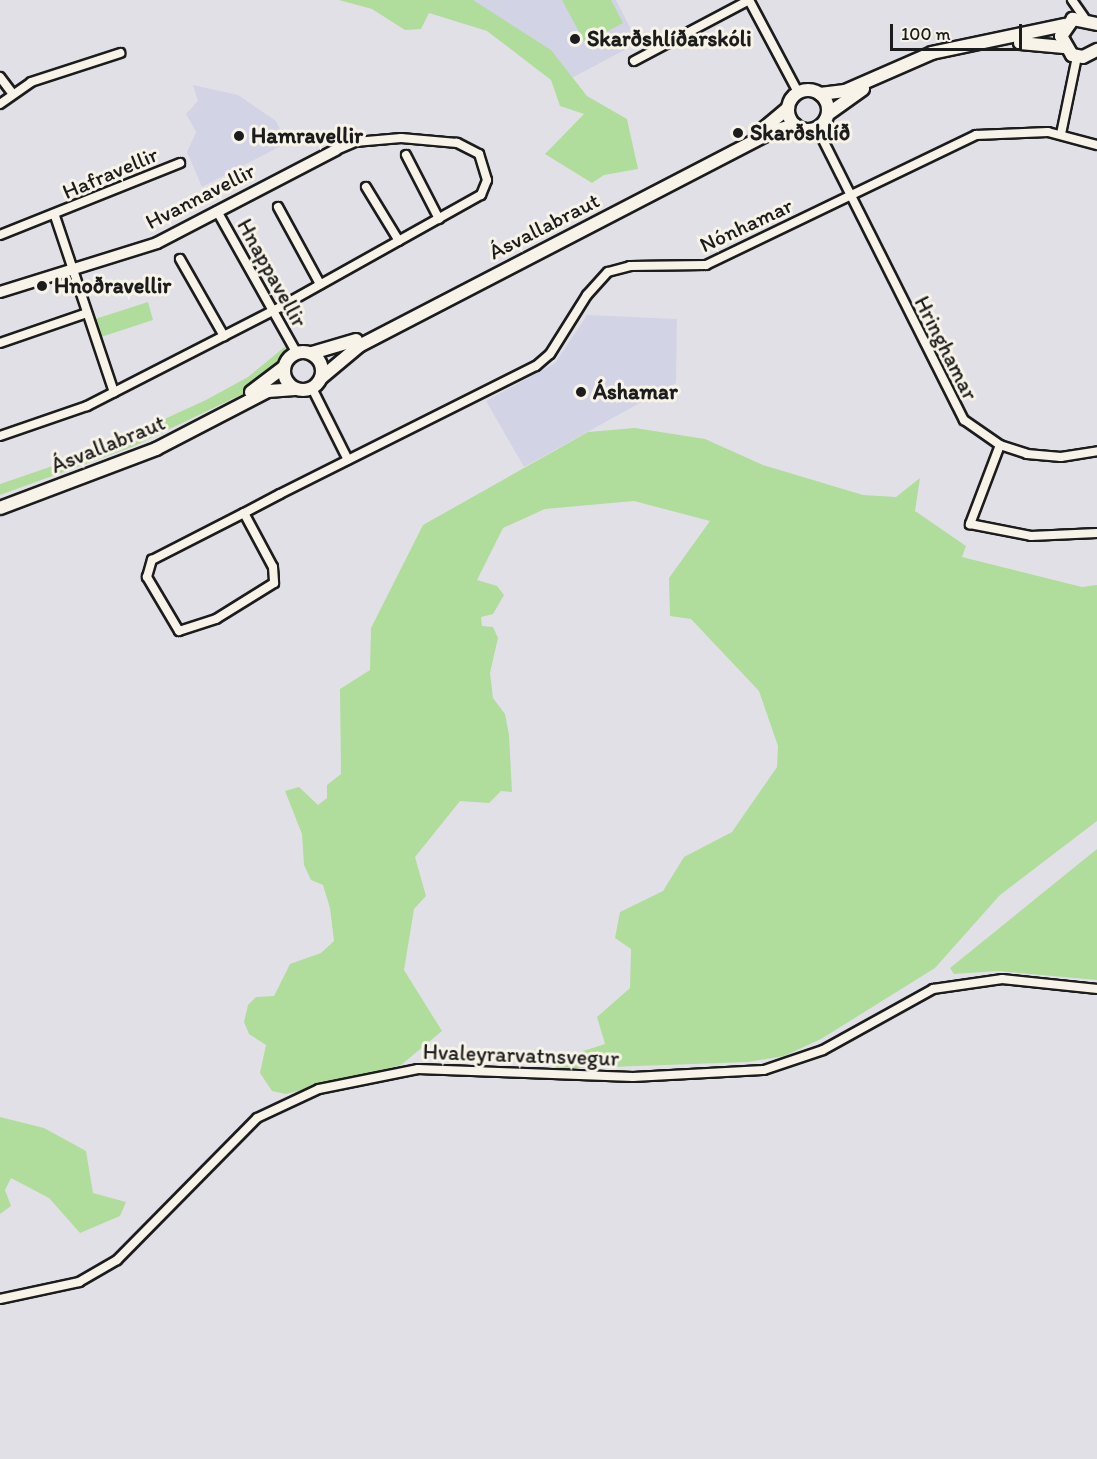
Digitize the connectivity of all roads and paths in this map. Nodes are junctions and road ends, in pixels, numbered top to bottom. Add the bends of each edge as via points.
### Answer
1 (749, 0) edge
2 (1072, 1) edge
3 (1084, 17) junction
4 (1067, 23) junction
5 (1097, 24) edge
6 (1064, 47) junction
7 (1096, 52) edge
8 (120, 53) dead end
9 (1077, 57) junction
10 (634, 61) dead end
11 (0, 77) edge
12 (798, 92) junction
13 (13, 94) junction
14 (820, 94) junction
15 (0, 104) edge
16 (788, 108) junction
17 (828, 114) junction
18 (795, 125) junction
19 (817, 128) junction
20 (1061, 134) junction
21 (1097, 145) edge
22 (341, 148) joint
23 (406, 155) dead end
24 (180, 163) dead end
25 (366, 187) dead end
26 (850, 197) junction
27 (278, 207) dead end
28 (218, 211) junction
29 (55, 216) junction
30 (439, 219) junction
31 (0, 234) edge
32 (399, 241) junction
33 (180, 259) dead end
34 (71, 267) junction
35 (320, 284) junction
36 (0, 292) edge
37 (273, 310) junction
38 (87, 313) junction
39 (224, 336) junction
40 (0, 343) edge
41 (296, 352) junction
42 (312, 353) junction
43 (284, 367) junction
44 (321, 378) junction
45 (312, 388) junction
46 (295, 389) junction
47 (114, 392) junction
48 (0, 436) edge
49 (1000, 445) junction
50 (1097, 451) edge
51 (348, 460) junction
52 (0, 499) edge
53 (0, 508) edge
54 (244, 513) junction
55 (1097, 534) edge
56 (1097, 989) edge
57 (0, 1299) edge

1 - 10 street
1 - 12 street
2 - 3 street
2 - 4 street
3 - 4 main road
3 - 5 main road
4 - 6 main road
4 - 14 main road via 941,50 845,91
6 - 9 main road
6 - 17 main road via 1033,42 954,54 871,85
7 - 9 main road
8 - 13 street via 31,82
9 - 20 street
11 - 13 street
12 - 14 main road
12 - 16 main road
13 - 15 street
14 - 17 main road
16 - 18 main road
16 - 42 main road, Ásvallabraut via 748,137 340,348
17 - 19 main road
18 - 19 main road
18 - 44 main road, Ásvallabraut via 773,130 359,346
19 - 26 street, Hringhamar
20 - 21 street
20 - 26 street via 1004,131 963,138
22 - 28 street, Hvannavellir
22 - 30 street via 401,138 475,150 487,169 481,195
23 - 30 street
24 - 29 street, Hafravellir
25 - 32 street
26 - 49 street, Hringhamar via 947,394 964,420
26 - 51 street, Nónhamar via 706,265 620,267 598,279 550,354 536,366
27 - 35 street
28 - 34 street, Hvannavellir via 157,243
28 - 37 street, Hnappavellir
29 - 31 street, Hafravellir
29 - 34 street, Hafravellir
30 - 32 street
32 - 35 street
33 - 39 street
34 - 36 street, Hvannavellir
34 - 38 street
35 - 37 street
37 - 39 street
37 - 41 street, Hnappavellir
38 - 40 street
38 - 47 street
39 - 47 street
41 - 42 main road
41 - 43 main road
42 - 44 main road via 322,366
43 - 46 main road
43 - 52 main road, Ásvallabraut via 262,386 200,419
44 - 45 main road
45 - 46 main road
45 - 51 street
46 - 53 main road, Ásvallabraut via 268,392 156,449
47 - 48 street
49 - 50 street, Hringhamar via 1061,457
49 - 55 street via 970,524 1031,536
51 - 54 street
54 - 54 street via 273,567 274,583 216,619 179,631 147,577 148,566
56 - 57 street, Hvaleyrarvatnsvegur via 1002,979 941,987 913,997 823,1050 764,1070 633,1077 417,1069 319,1089 257,1118 142,1238 93,1276

